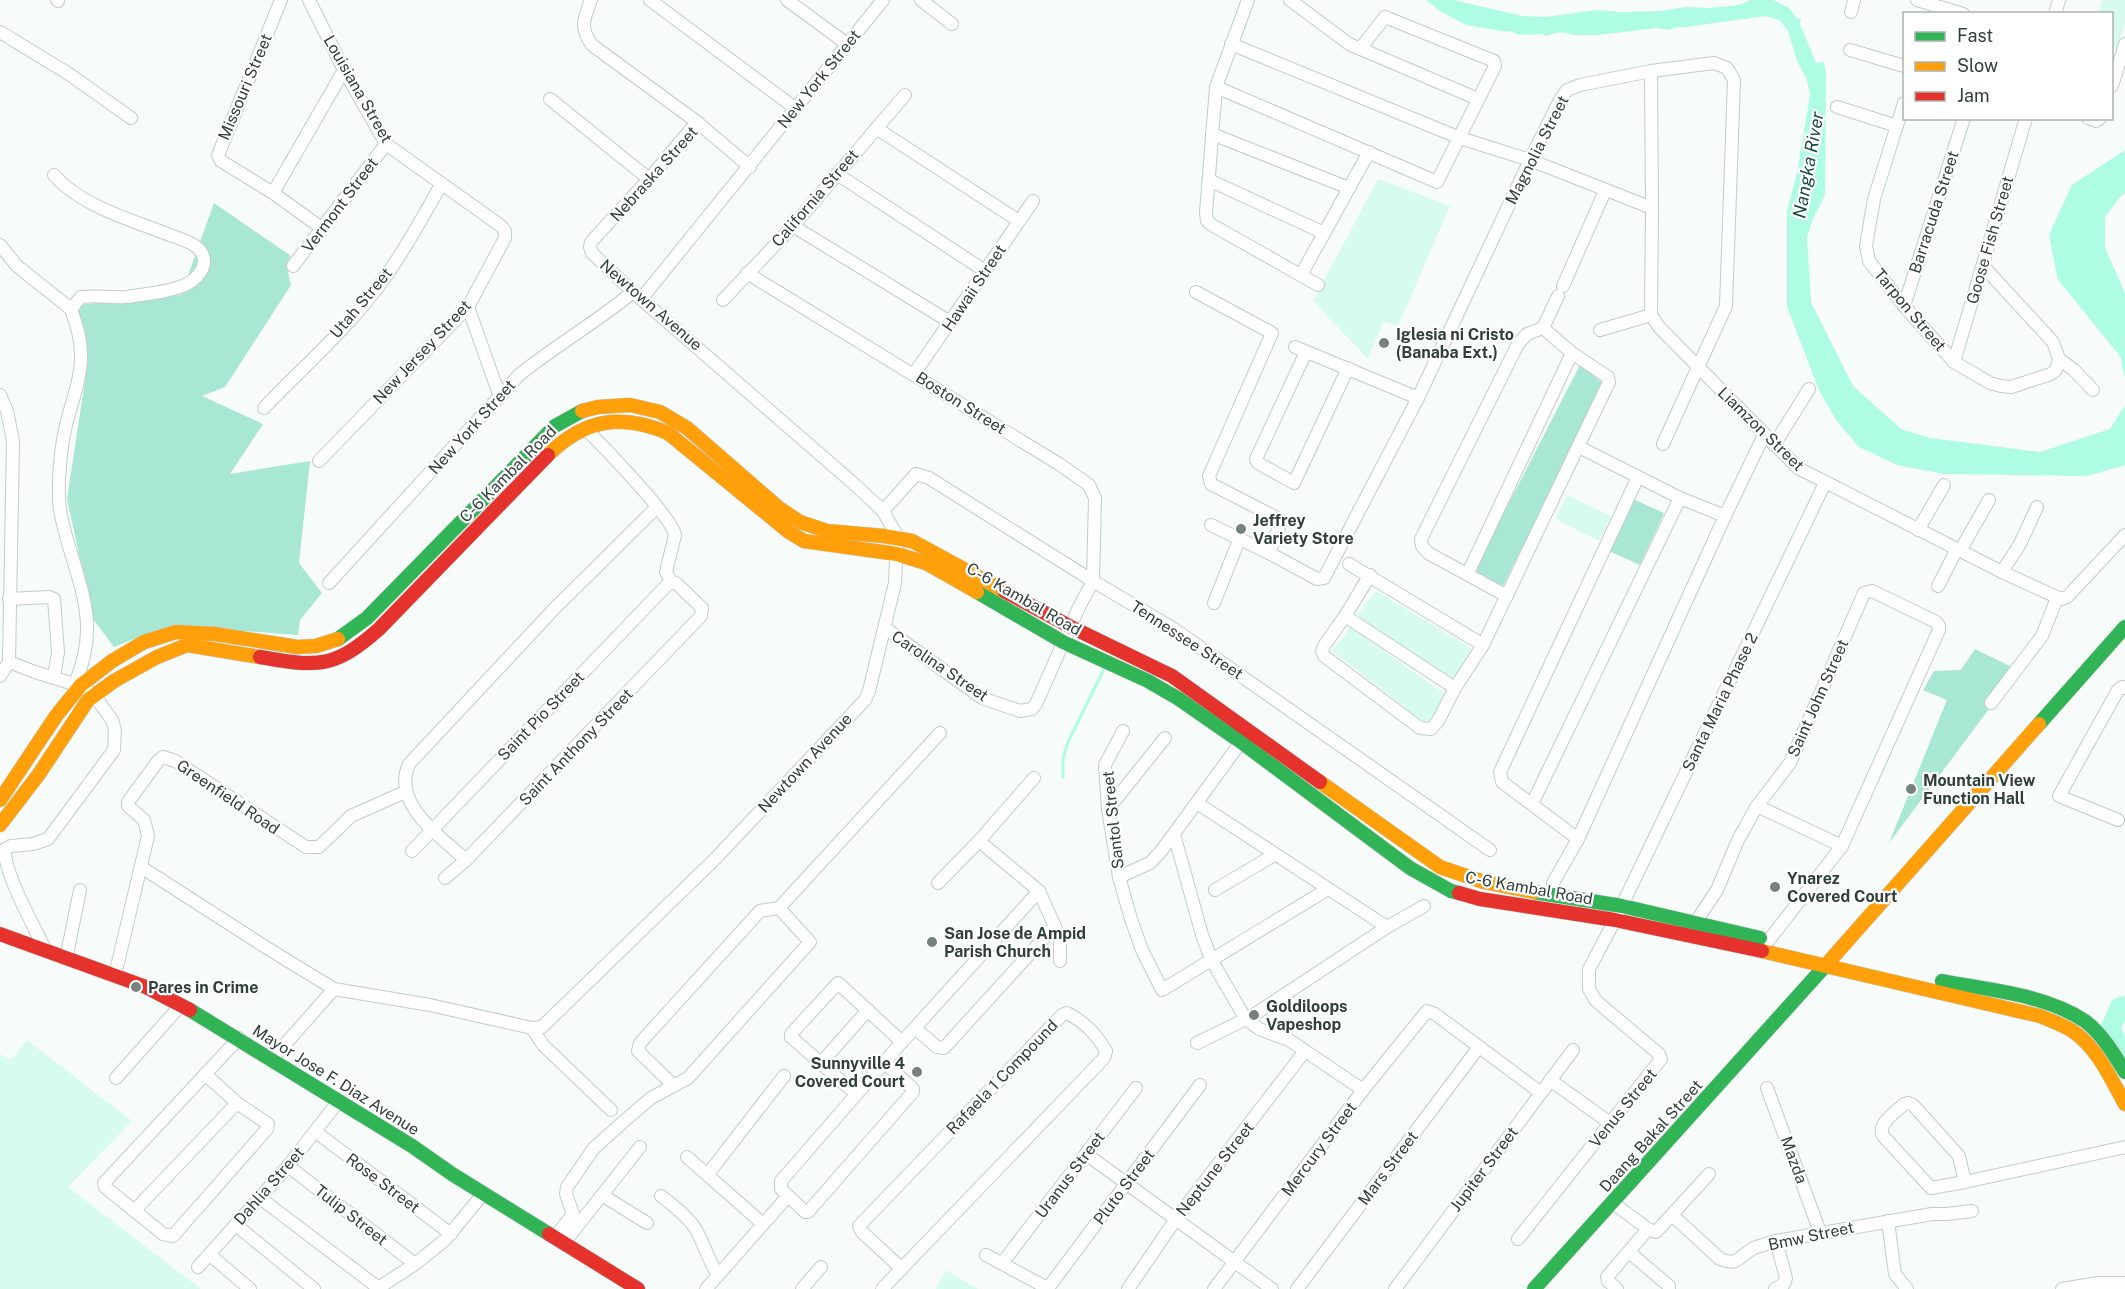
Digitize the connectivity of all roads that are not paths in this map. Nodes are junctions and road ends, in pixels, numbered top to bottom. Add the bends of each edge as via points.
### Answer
1 (281, 0) edge
2 (309, 0) edge
3 (591, 0) edge
4 (650, 0) edge
5 (787, 0) edge
6 (883, 0) edge
7 (923, 0) edge
8 (1248, 0) edge
9 (1290, 0) edge
10 (1917, 0) edge
11 (1956, 12) edge
12 (952, 24) dead end
13 (0, 32) edge
14 (847, 44) junction
15 (1231, 44) junction
16 (2125, 44) edge
17 (1360, 49) junction
18 (1850, 50) dead end
19 (1903, 65) edge
20 (344, 70) junction
21 (1651, 71) junction
22 (2113, 83) edge
23 (1216, 87) junction
24 (905, 95) dead end
25 (550, 99) dead end
26 (1479, 99) junction
27 (1837, 107) dead end
28 (795, 108) junction
29 (1903, 109) edge
30 (131, 118) dead end
31 (1964, 120) edge
32 (2025, 120) edge
33 (697, 122) junction
34 (1897, 126) junction
35 (876, 128) junction
36 (1212, 134) junction
37 (1460, 138) junction
38 (386, 144) junction
39 (1369, 152) junction
40 (1530, 160) junction
41 (750, 167) junction
42 (837, 174) junction
43 (54, 175) dead end
44 (648, 179) junction
45 (1209, 180) junction
46 (441, 184) junction
47 (1349, 189) junction
48 (1605, 191) junction
49 (273, 193) junction
50 (1033, 201) dead end
51 (1652, 208) junction
52 (1019, 221) junction
53 (793, 226) junction
54 (323, 229) junction
55 (506, 231) joint
56 (1324, 233) junction
57 (0, 245) edge
58 (590, 247) joint
59 (293, 266) dead end
60 (1983, 266) junction
61 (985, 271) junction
62 (747, 273) junction
63 (1301, 275) junction
64 (1318, 285) dead end
65 (1196, 292) dead end
66 (638, 295) junction
67 (723, 300) dead end
68 (468, 306) junction
69 (1904, 306) junction
70 (71, 309) junction
71 (1650, 315) junction
72 (950, 322) junction
73 (1543, 328) junction
74 (1600, 330) dead end
75 (1572, 353) junction
76 (2059, 359) junction
77 (1953, 362) junction
78 (1698, 367) junction
79 (1348, 368) junction
80 (914, 374) junction
81 (1809, 389) dead end
82 (2093, 390) dead end
83 (0, 395) edge
84 (500, 397) junction
85 (1418, 398) junction
86 (264, 408) dead end
87 (585, 428) junction
88 (1764, 435) junction
89 (1663, 444) dead end
90 (1774, 445) junction
91 (1579, 447) junction
92 (319, 461) dead end
93 (1638, 477) junction
94 (1825, 483) junction
95 (1944, 485) dead end
96 (1680, 498) junction
97 (1989, 500) dead end
98 (657, 507) junction
99 (2037, 507) dead end
100 (883, 511) junction
101 (1725, 516) junction
102 (1211, 525) dead end
103 (453, 530) junction
104 (1918, 530) junction
105 (897, 536) junction
106 (2125, 536) edge
107 (465, 540) junction
108 (1239, 540) junction
109 (1959, 550) junction
110 (1269, 553) junction
111 (897, 554) junction
112 (1349, 564) dead end
113 (2002, 572) junction
114 (1468, 573) junction
115 (1370, 575) junction
116 (1093, 581) junction
117 (329, 583) dead end
118 (672, 583) junction
119 (1938, 586) dead end
120 (1507, 596) junction
121 (2058, 598) junction
122 (9, 599) junction
123 (1214, 603) dead end
124 (1345, 616) junction
125 (1071, 627) junction
126 (2125, 627) edge
127 (885, 628) junction
128 (1063, 642) junction
129 (1483, 645) junction
130 (9, 662) junction
131 (0, 676) edge
132 (54, 678) junction
133 (78, 685) junction
134 (1455, 688) junction
135 (2125, 688) edge
136 (94, 695) junction
137 (1991, 703) dead end
138 (1123, 730) dead end
139 (940, 733) dead end
140 (1165, 738) dead end
141 (1241, 742) junction
142 (1034, 778) dead end
143 (405, 792) junction
144 (0, 800) edge
145 (1197, 803) junction
146 (1532, 804) junction
147 (1757, 806) junction
148 (1108, 809) junction
149 (2118, 820) dead end
150 (0, 825) edge
151 (432, 830) junction
152 (1174, 834) junction
153 (1578, 840) junction
154 (979, 841) junction
155 (1842, 846) junction
156 (1490, 850) dead end
157 (412, 851) dead end
158 (1274, 855) junction
159 (466, 860) junction
160 (141, 867) junction
161 (1119, 877) junction
162 (445, 878) dead end
163 (938, 883) dead end
164 (1553, 883) dead end
165 (1328, 889) junction
166 (80, 890) dead end
167 (1215, 890) dead end
168 (1039, 891) junction
169 (1424, 906) dead end
170 (1622, 906) junction
171 (778, 908) junction
172 (1615, 920) junction
173 (1695, 923) junction
174 (1056, 926) junction
175 (1388, 927) junction
176 (0, 934) edge
177 (1769, 940) junction
178 (46, 951) junction
179 (66, 959) junction
180 (1060, 961) dead end
181 (1212, 961) junction
182 (1829, 962) junction
183 (115, 975) junction
184 (334, 989) junction
185 (181, 1005) junction
186 (868, 1010) junction
187 (1245, 1018) junction
188 (915, 1028) junction
189 (532, 1029) junction
190 (239, 1038) junction
191 (902, 1042) junction
192 (1197, 1044) dead end
193 (1298, 1046) junction
194 (1479, 1047) junction
195 (1573, 1050) dead end
196 (272, 1059) junction
197 (820, 1063) junction
198 (885, 1063) junction
199 (2125, 1072) edge
200 (205, 1074) junction
201 (784, 1076) dead end
202 (116, 1078) dead end
203 (1550, 1080) junction
204 (1200, 1085) dead end
205 (674, 1086) junction
206 (1136, 1088) dead end
207 (1767, 1088) dead end
208 (1363, 1090) junction
209 (1541, 1093) junction
210 (856, 1094) junction
211 (338, 1102) junction
212 (237, 1103) junction
213 (2125, 1104) edge
214 (611, 1110) dead end
215 (1610, 1123) junction
216 (316, 1132) junction
217 (640, 1147) dead end
218 (2125, 1147) edge
219 (1086, 1154) junction
220 (687, 1157) dead end
221 (288, 1166) junction
222 (708, 1174) junction
223 (1709, 1174) dead end
224 (1965, 1182) junction
225 (1127, 1184) junction
226 (483, 1194) junction
227 (602, 1195) junction
228 (661, 1196) dead end
229 (788, 1196) junction
230 (260, 1198) junction
231 (1613, 1203) junction
232 (134, 1210) junction
233 (1972, 1211) dead end
234 (1672, 1215) junction
235 (1176, 1219) junction
236 (1888, 1221) junction
237 (647, 1223) dead end
238 (763, 1224) junction
239 (236, 1225) junction
240 (1648, 1229) junction
241 (1820, 1232) junction
242 (450, 1234) junction
243 (1518, 1239) dead end
244 (560, 1240) junction
245 (1776, 1242) junction
246 (1629, 1252) junction
247 (210, 1255) junction
248 (986, 1255) dead end
249 (1003, 1262) junction
250 (1234, 1262) junction
251 (415, 1264) junction
252 (198, 1267) dead end
253 (821, 1267) dead end
254 (902, 1269) junction
255 (718, 1275) junction
256 (2125, 1283) edge
257 (2111, 1287) edge
258 (250, 1289) edge
259 (314, 1289) edge
260 (378, 1289) edge
261 (638, 1289) edge
262 (706, 1289) edge
263 (802, 1289) edge
264 (882, 1289) edge
265 (1048, 1289) edge
266 (1128, 1289) edge
267 (1214, 1289) edge
268 (1272, 1289) edge
269 (1297, 1289) edge
270 (1395, 1289) edge
271 (1534, 1289) edge
272 (1617, 1289) edge
273 (1670, 1289) edge
274 (1775, 1289) edge
275 (1907, 1289) edge
276 (2062, 1289) edge

1 - 49 street, Missouri Street via 218,155 221,161
2 - 20 street, Louisiana Street
3 - 33 street via 583,23 592,45
4 - 28 street
5 - 14 street
6 - 14 street, New York Street
7 - 12 street
8 - 15 street
9 - 17 street
10 - 11 street
13 - 30 street
14 - 28 street, New York Street
15 - 23 street
15 - 37 street
16 - 22 street
17 - 26 street
17 - 26 street via 1385,17 1491,59 1495,66
18 - 19 street
20 - 38 street, Louisiana Street
20 - 49 street
21 - 40 street, Magnolia Street via 1567,90
21 - 51 street
21 - 78 street, Magnolia Street via 1714,63 1727,68 1734,80 1726,306
23 - 36 street
23 - 39 street
24 - 35 street, California Street
25 - 44 street
26 - 37 street
27 - 34 street
28 - 41 street, New York Street
29 - 34 street, Tarpon Street
31 - 69 street, Barracuda Street
32 - 60 street, Goose Fish Street
33 - 41 street, Nebraska Street
33 - 44 street, Nebraska Street
34 - 69 street, Tarpon Street via 1874,199 1866,246 1869,261
35 - 42 street, California Street
35 - 52 street
36 - 45 street
36 - 47 street
37 - 39 street via 1437,182
37 - 40 street
38 - 46 street, Louisiana Street
38 - 54 street, Vermont Street
39 - 47 street
40 - 48 street
40 - 85 street, Magnolia Street
41 - 66 street, New York Street
42 - 53 street, California Street
42 - 61 street
43 - 70 street via 93,204 192,244 204,258 197,277 180,287 125,297 81,297
44 - 58 street, Nebraska Street
45 - 56 street
45 - 63 street via 1207,221
46 - 55 street, Louisiana Street
46 - 86 street, Utah Street via 380,284
47 - 56 street
48 - 51 street
48 - 73 street
49 - 54 street, Missouri Street
50 - 52 street, Hawaii Street
51 - 71 street
52 - 61 street, Hawaii Street
53 - 62 street, California Street
53 - 72 street
54 - 59 street, Vermont Street
55 - 68 street, New Jersey Street
56 - 63 street
57 - 70 street via 18,266
58 - 66 street, Newtown Avenue
60 - 76 street via 2053,342
60 - 77 street, Goose Fish Street
61 - 72 street, Hawaii Street
62 - 67 street, California Street
62 - 80 street, Boston Street
63 - 64 street
65 - 110 street via 1272,333 1209,476 1210,484 1279,519 1281,527
66 - 84 street, New York Street via 548,352 519,375
66 - 100 street, Newtown Avenue
68 - 84 street
68 - 92 street, New Jersey Street
69 - 77 street, Tarpon Street
70 - 133 street via 81,354 65,431 59,497 61,518 87,607 87,649
71 - 74 street
71 - 78 street, Liamzon Street
72 - 80 street, Hawaii Street
73 - 75 street
73 - 114 street via 1527,334 1518,344 1421,538 1428,553
75 - 91 street via 1610,379
75 - 114 street
76 - 77 street, Tarpon Street via 2051,374 2011,387 1990,382
76 - 82 street
78 - 88 street, Liamzon Street
78 - 89 street, Magnolia Street
79 - 79 street via 1300,350 1256,459 1258,463 1294,483
79 - 85 street
80 - 116 street, Boston Street via 1089,485 1095,498
81 - 90 street
83 - 122 street via 13,441
84 - 117 street, New York Street
85 - 110 street, Magnolia Street via 1324,578 1317,579
87 - 98 street
87 - 107 main road, C-6 Kambal Road via 551,452
87 - 111 main road, C-6 Kambal Road via 619,420 645,423 668,433 804,541
88 - 90 street, Liamzon Street
88 - 101 street
90 - 94 street, Liamzon Street via 1798,468
91 - 93 street
91 - 120 street
93 - 96 street
93 - 146 street via 1500,772 1502,782
94 - 104 street, Liamzon Street
94 - 170 street, Santa Maria Phase 2
95 - 104 street
96 - 101 street
96 - 146 street
97 - 109 street
98 - 118 street via 674,529 666,568
98 - 143 street via 554,609 409,764
99 - 113 street
100 - 105 street, Newtown Avenue
100 - 116 street, Tennessee Street via 909,480 916,474 922,475
101 - 153 street
102 - 108 street
103 - 105 main road, C-6 Kambal Road via 555,426 589,408 619,404 649,408 677,421 780,508 810,527
103 - 107 main road
103 - 133 main road, C-6 Kambal Road via 366,618 332,642 292,647 205,633 174,633 114,659
104 - 109 street, Liamzon Street
105 - 111 street, Newtown Avenue
105 - 125 main road, C-6 Kambal Road
106 - 121 street via 2067,597
107 - 136 main road, C-6 Kambal Road via 378,629 340,658 316,664 293,663 187,645 157,657
108 - 110 street
108 - 123 street
109 - 113 street, Liamzon Street
109 - 119 street
111 - 127 street, Newtown Avenue
111 - 128 main road, C-6 Kambal Road via 926,563
112 - 115 street
113 - 121 street, Liamzon Street
114 - 120 street
115 - 124 street
115 - 129 street
116 - 125 street, Carolina Street
116 - 156 street, Tennessee Street via 1157,619
118 - 151 street, Saint Pio Street
118 - 159 street, Saint Anthony Street via 702,608 701,616
120 - 129 street
121 - 137 street via 2042,636
122 - 130 street
122 - 132 street via 54,600 58,652
124 - 134 street
124 - 134 street via 1324,646 1324,656 1420,728 1434,726
125 - 128 street, Carolina Street
125 - 170 main road, C-6 Kambal Road via 1172,676 1440,867 1488,883
126 - 182 main road, Daang Bakal Street
127 - 128 street, Carolina Street via 982,698 1027,711 1036,704
127 - 189 street, Newtown Avenue via 867,696 681,892 549,1022
128 - 141 main road, C-6 Kambal Road via 1165,691
129 - 134 street
130 - 131 street
130 - 132 street
132 - 133 street
133 - 136 street
133 - 144 main road, C-6 Kambal Road
135 - 149 street via 2118,690 2058,796
136 - 150 main road, C-6 Kambal Road
136 - 178 street via 112,720 114,750 48,839 5,849 6,862
138 - 148 street, Santol Street via 1105,765
139 - 171 street
140 - 148 street
141 - 145 street
141 - 172 main road, C-6 Kambal Road via 1410,868 1451,891 1500,903
142 - 154 street
143 - 151 street
143 - 160 street, Greenfield Road via 351,816 319,848 306,848 175,761 163,757 128,802 147,829
145 - 152 street
145 - 158 street
146 - 153 street
147 - 155 street
147 - 155 street, Saint John Street via 1790,764 1864,593 1872,591 1936,622 1939,630
147 - 173 street, Saint John Street via 1717,891
148 - 161 street, Santol Street
151 - 157 street, Saint Pio Street
151 - 159 street
152 - 161 street via 1150,863
152 - 181 street
153 - 164 street
154 - 163 street
154 - 168 street
155 - 177 street
158 - 165 street
158 - 167 street
159 - 162 street, Saint Anthony Street
160 - 183 street, Greenfield Road
160 - 184 street
161 - 181 street, Santol Street via 1142,950 1162,990
165 - 175 street
165 - 181 street
166 - 179 street
168 - 174 street
168 - 188 street
169 - 175 street
170 - 172 street, Santa Maria Phase 2
170 - 173 main road, C-6 Kambal Road
171 - 205 street via 810,942 702,1064
171 - 205 street via 760,911 640,1043 638,1051
172 - 182 main road, C-6 Kambal Road
172 - 215 street, Venus Street via 1588,975 1588,989 1661,1059
173 - 177 main road, C-6 Kambal Road
174 - 180 street
174 - 188 street via 944,1048 937,1047
175 - 187 street
176 - 178 main road, Mayor Jose F. Diaz Avenue
177 - 182 main road, C-6 Kambal Road
178 - 179 main road, Mayor Jose F. Diaz Avenue
179 - 183 main road, Mayor Jose F. Diaz Avenue
181 - 187 street
182 - 199 main road, C-6 Kambal Road via 2043,1003 2066,1011 2101,1036
182 - 213 main road, C-6 Kambal Road via 2040,1016 2061,1025 2080,1037 2098,1058
182 - 231 main road, Daang Bakal Street
183 - 185 main road, Mayor Jose F. Diaz Avenue
184 - 189 street via 430,1005
184 - 196 street
185 - 190 main road, Mayor Jose F. Diaz Avenue
185 - 202 street
186 - 191 street
186 - 197 street
186 - 197 street via 838,983 791,1034
187 - 192 street
187 - 193 street via 1259,1029
188 - 191 street
189 - 214 street via 543,1045
190 - 196 main road, Mayor Jose F. Diaz Avenue
190 - 200 street
191 - 198 street
193 - 208 street
193 - 235 street, Neptune Street
194 - 208 street, Mercury Street via 1427,1011
194 - 209 street
194 - 269 street, Mars Street
195 - 203 street, Jupiter Street
196 - 211 main road, Mayor Jose F. Diaz Avenue
197 - 210 street
198 - 210 street
198 - 229 street via 913,1089 911,1094 808,1212
200 - 212 street
200 - 232 street via 105,1180 105,1187
201 - 222 street
203 - 209 street, Jupiter Street
203 - 215 street
204 - 225 street, Pluto Street
205 - 244 street via 651,1098 594,1148 567,1187 573,1214
206 - 219 street, Uranus Street
207 - 241 street, Mazda
208 - 250 street, Mercury Street
209 - 270 street, Jupiter Street
210 - 229 street via 781,1180 781,1189
211 - 216 street, Dahlia Street
211 - 226 main road, Mayor Jose F. Diaz Avenue
212 - 232 street
212 - 232 street via 268,1124 267,1129 173,1236 163,1234
215 - 243 street, Venus Street
216 - 221 street, Dahlia Street
216 - 242 street, Rose Street
217 - 227 street
218 - 224 street
219 - 225 street
219 - 249 street, Uranus Street
220 - 222 street
221 - 230 street, Dahlia Street
221 - 251 street, Tulip Street
222 - 238 street
223 - 234 street
224 - 224 street via 1931,1188 1883,1136 1882,1125 1908,1102 1913,1105 1959,1156
225 - 235 street
225 - 265 street, Pluto Street
226 - 242 street
226 - 244 main road, Mayor Jose F. Diaz Avenue
227 - 237 street
227 - 244 street
228 - 255 street via 682,1212 694,1228
229 - 238 street
230 - 239 street, Dahlia Street
230 - 260 street
231 - 240 street
231 - 271 main road, Daang Bakal Street
233 - 236 street, Bmw Street
234 - 240 street via 1656,1232
234 - 245 street, Bmw Street via 1720,1259 1729,1262
235 - 250 street
235 - 266 street, Neptune Street
236 - 241 street, Bmw Street
236 - 275 street via 1895,1274
238 - 255 street
239 - 247 street, Dahlia Street
239 - 259 street
240 - 246 street
241 - 245 street, Bmw Street
242 - 251 street
244 - 261 main road, Mayor Jose F. Diaz Avenue
245 - 274 street via 1786,1278
246 - 272 street via 1607,1277
246 - 273 street
247 - 252 street, Dahlia Street
247 - 258 street
248 - 249 street
249 - 265 street
250 - 267 street, Mercury Street
250 - 268 street
251 - 260 street
253 - 263 street
254 - 254 street, Rafaela 1 Compound via 859,1226 1062,1015 1077,1018 1102,1044 1104,1058
254 - 264 street, Rafaela 1 Compound
255 - 262 street
256 - 257 street
257 - 276 street via 2098,1283

